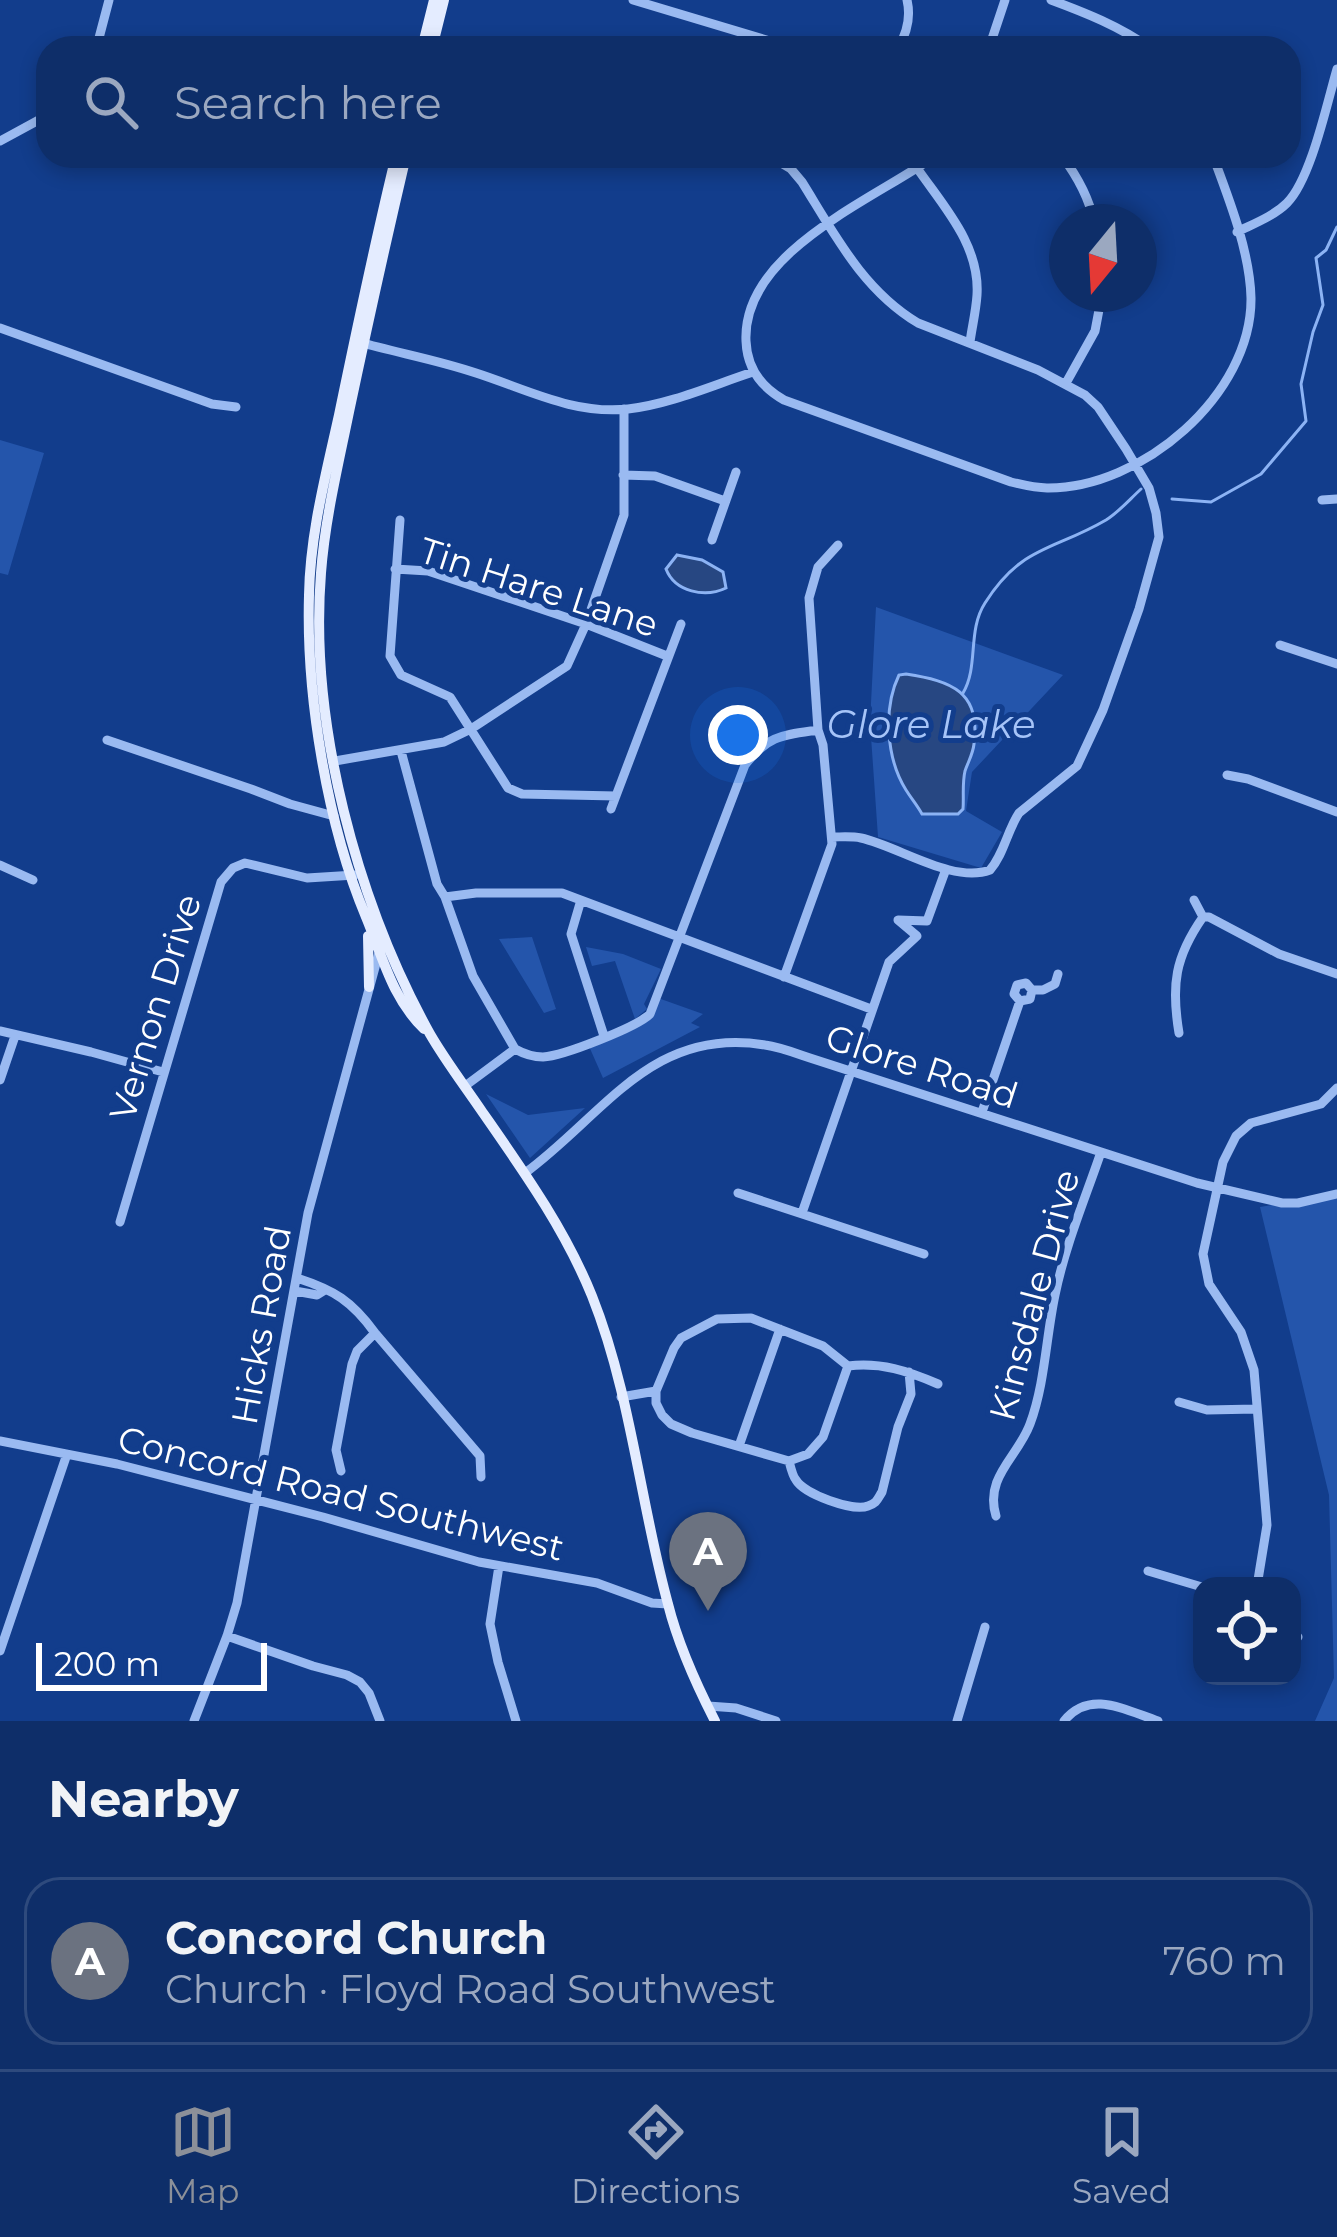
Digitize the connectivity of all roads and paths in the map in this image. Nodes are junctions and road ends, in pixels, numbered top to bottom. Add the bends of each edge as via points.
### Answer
1 (109, 0) edge
2 (434, 0) edge
3 (444, 0) edge
4 (633, 0) edge
5 (907, 0) edge
6 (1005, 0) edge
7 (1051, 0) edge
8 (100, 36) edge
9 (425, 36) edge
10 (435, 36) edge
11 (753, 36) edge
12 (905, 36) edge
13 (993, 36) edge
14 (1130, 36) edge
15 (1337, 69) edge
16 (36, 122) edge
17 (0, 141) edge
18 (394, 168) edge
19 (403, 168) edge
20 (788, 168) edge
21 (917, 168) joint
22 (1071, 168) edge
23 (1217, 168) edge
24 (1090, 204) edge
25 (829, 224) junction
26 (1237, 232) junction
27 (1099, 312) edge
28 (0, 328) edge
29 (359, 342) junction
30 (970, 342) junction
31 (753, 372) junction
32 (1066, 383) junction
33 (236, 407) dead end
34 (624, 409) junction
35 (1135, 464) junction
36 (736, 472) dead end
37 (622, 476) junction
38 (1337, 499) edge
39 (1322, 500) dead end
40 (725, 501) junction
41 (400, 520) dead end
42 (712, 540) dead end
43 (838, 545) dead end
44 (395, 569) junction
45 (586, 624) junction
46 (681, 624) dead end
47 (1280, 645) dead end
48 (667, 656) junction
49 (1337, 664) edge
50 (471, 729) junction
51 (818, 730) junction
52 (107, 740) dead end
53 (401, 751) junction
54 (334, 761) junction
55 (1227, 776) dead end
56 (616, 796) junction
57 (611, 809) dead end
58 (1337, 812) edge
59 (334, 816) junction
60 (832, 837) junction
61 (0, 865) edge
62 (946, 868) junction
63 (356, 875) junction
64 (33, 880) dead end
65 (445, 897) junction
66 (580, 900) junction
67 (1194, 900) dead end
68 (362, 909) junction
69 (1203, 917) junction
70 (383, 938) junction
71 (679, 939) junction
72 (379, 954) junction
73 (1058, 974) dead end
74 (1337, 974) edge
75 (784, 977) junction
76 (369, 986) junction
77 (395, 993) junction
78 (872, 1009) junction
79 (362, 1017) junction
80 (0, 1031) edge
81 (1179, 1033) dead end
82 (15, 1036) junction
83 (431, 1036) junction
84 (604, 1036) junction
85 (515, 1049) junction
86 (852, 1071) junction
87 (163, 1072) junction
88 (0, 1080) edge
89 (464, 1086) junction
90 (1337, 1088) edge
91 (982, 1112) junction
92 (1101, 1152) junction
93 (525, 1173) junction
94 (1217, 1187) junction
95 (738, 1192) dead end
96 (1337, 1194) edge
97 (802, 1213) junction
98 (120, 1222) dead end
99 (924, 1254) dead end
100 (297, 1278) junction
101 (325, 1290) junction
102 (296, 1291) junction
103 (780, 1330) junction
104 (375, 1333) junction
105 (848, 1366) junction
106 (909, 1372) junction
107 (938, 1384) dead end
108 (656, 1391) junction
109 (621, 1396) junction
110 (1179, 1402) dead end
111 (1256, 1409) junction
112 (0, 1441) edge
113 (739, 1446) junction
114 (67, 1454) junction
115 (789, 1461) junction
116 (340, 1472) dead end
117 (482, 1478) dead end
118 (256, 1501) junction
119 (996, 1516) dead end
120 (500, 1566) junction
121 (1148, 1571) dead end
122 (1258, 1577) edge
123 (1193, 1584) edge
124 (668, 1604) junction
125 (985, 1628) dead end
126 (227, 1636) junction
127 (0, 1651) edge
128 (708, 1706) junction
129 (194, 1721) edge
130 (380, 1721) edge
131 (516, 1721) edge
132 (715, 1721) edge
133 (776, 1721) edge
134 (957, 1721) edge
135 (1064, 1721) edge
136 (1158, 1721) edge

1 - 8 street
2 - 9 main road
3 - 10 main road
4 - 11 street
5 - 12 street
6 - 13 street
7 - 14 street
15 - 26 street via 1296,190
16 - 17 street
18 - 29 main road
19 - 29 main road
20 - 25 street
21 - 25 street
21 - 30 street via 975,264
22 - 24 street
23 - 26 street
25 - 30 street via 875,292 918,323
25 - 31 street via 779,263 752,300 745,338
26 - 35 street via 1251,297 1241,352 1204,411
27 - 32 street
28 - 33 street
29 - 34 street via 552,400
29 - 54 main road via 321,574
29 - 59 main road via 318,513 308,593 310,662
30 - 32 street
31 - 34 street
31 - 35 street via 784,400 1032,487 1070,487
32 - 35 street via 1098,407
34 - 37 street
35 - 62 street via 1159,538 1123,657 1077,766 1019,813 990,870
36 - 40 street
37 - 40 street via 655,476
37 - 45 street via 624,515
38 - 39 street
40 - 42 street
41 - 44 street
43 - 51 street via 818,567 809,598
44 - 45 street, Tin Hare Lane via 428,571
44 - 50 street via 390,656 401,675 450,697
45 - 48 street, Tin Hare Lane
45 - 50 street via 567,666
46 - 48 street
47 - 49 street
48 - 56 street
50 - 53 street
50 - 56 street via 508,788
51 - 60 street
51 - 71 street via 778,736 745,765
52 - 59 street
53 - 54 street
53 - 65 street
54 - 63 main road
55 - 58 street
56 - 57 street
59 - 63 main road
60 - 62 street via 859,837
60 - 75 street
61 - 64 street
62 - 78 street via 928,921 898,920 917,935 889,962
63 - 68 main road
63 - 70 main road
63 - 87 street, Vernon Drive via 232,868 210,912
65 - 66 street via 562,893
65 - 85 street via 473,976
66 - 71 street
66 - 84 street via 571,934
67 - 69 street
68 - 72 main road
68 - 76 main road
69 - 74 street
69 - 81 street via 1176,973
70 - 72 street, Hicks Road
70 - 83 main road
71 - 75 street
71 - 84 street via 650,1014
72 - 76 street, Hicks Road
72 - 77 main road
73 - 91 street via 1050,988 1020,1001
75 - 78 street
76 - 79 street, Hicks Road
77 - 79 street via 379,986
77 - 83 main road
78 - 86 street
79 - 100 street, Hicks Road
80 - 82 street
82 - 87 street
82 - 88 street
83 - 89 main road
84 - 85 street via 542,1057
85 - 89 street
86 - 91 street, Glore Road
86 - 93 street, Glore Road via 766,1045 702,1044 621,1087
86 - 97 street
87 - 98 street, Vernon Drive
89 - 93 main road
90 - 94 street via 1322,1104 1245,1127
91 - 92 street, Glore Road
92 - 94 street, Glore Road
92 - 119 street, Kinsdale Drive via 1057,1284 1033,1419 994,1485
93 - 109 main road via 585,1280
94 - 96 street, Glore Road via 1282,1203
94 - 111 street via 1204,1267 1248,1349
95 - 97 street
97 - 99 street
100 - 101 street
100 - 102 street, Hicks Road
101 - 102 street
101 - 104 street via 350,1302
102 - 118 street, Hicks Road
103 - 105 street
103 - 108 street via 751,1318 717,1319 681,1338
103 - 113 street
104 - 116 street via 352,1364 336,1450
104 - 117 street via 480,1456
105 - 106 street
105 - 115 street via 823,1437
106 - 107 street
106 - 115 street via 911,1394 877,1500 850,1507 807,1491
108 - 109 street
108 - 113 street via 671,1424
109 - 124 main road
110 - 111 street
111 - 122 street via 1267,1525
112 - 114 street, Concord Road Southwest
113 - 115 street
114 - 118 street, Concord Road Southwest
114 - 127 street
118 - 120 street, Concord Road Southwest
118 - 126 street, Hicks Road
120 - 124 street, Concord Road Southwest
120 - 131 street via 490,1624
121 - 123 street
124 - 128 main road
125 - 134 street
126 - 129 street, Hicks Road
126 - 130 street via 360,1682
128 - 132 main road
128 - 133 street
135 - 136 street via 1095,1702

